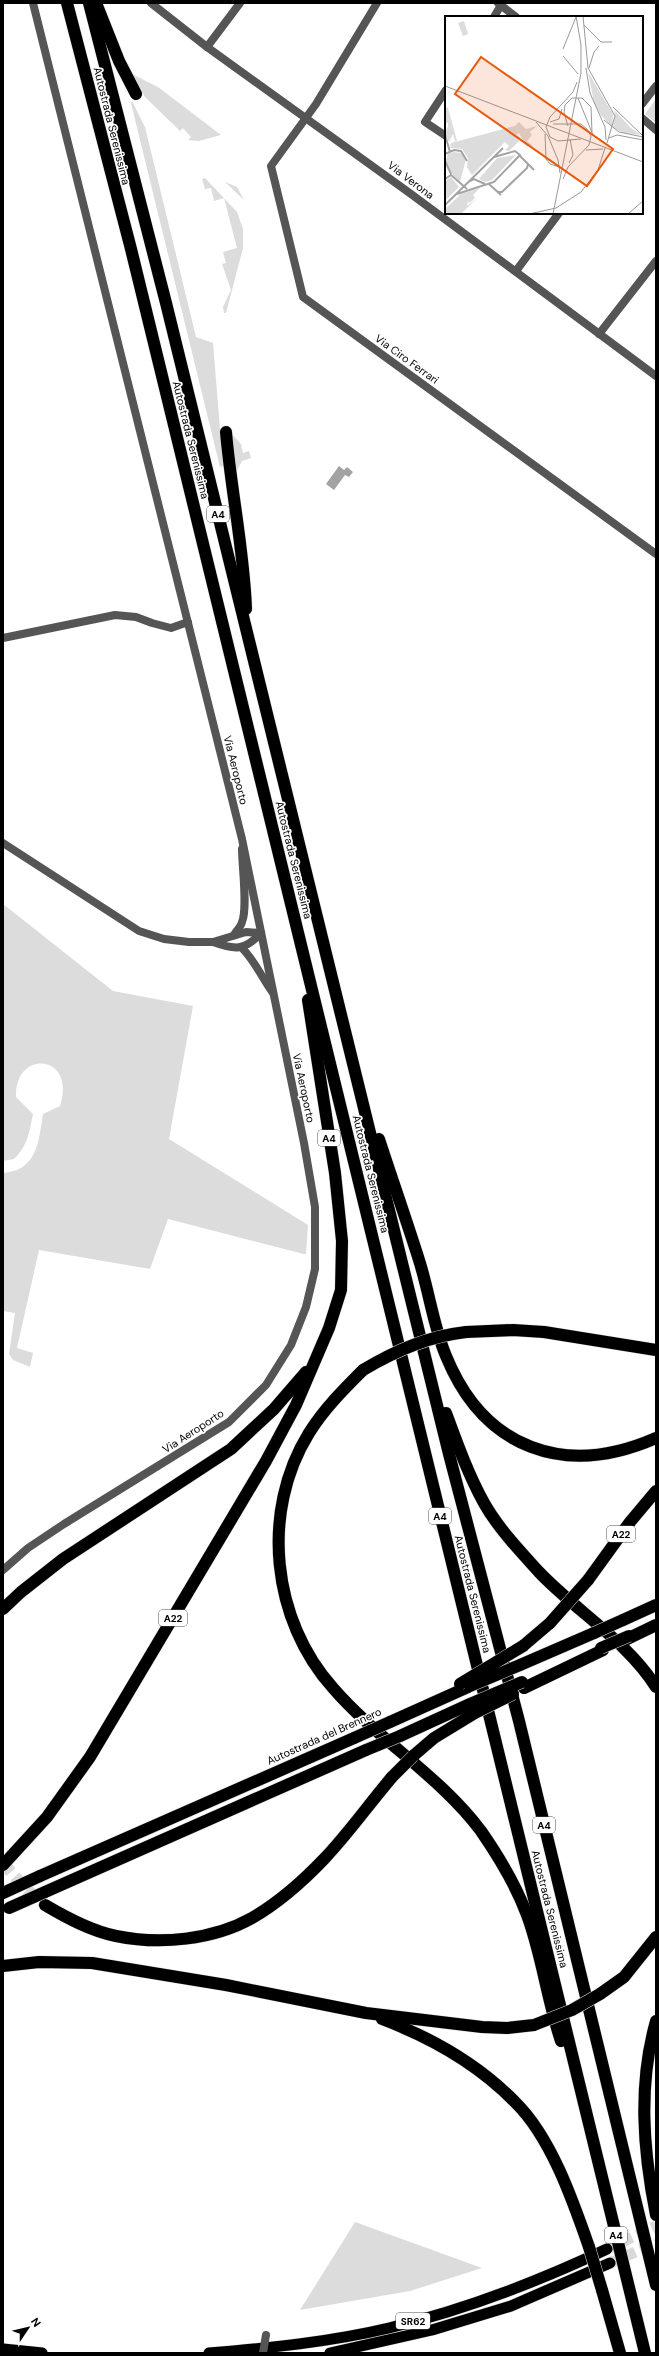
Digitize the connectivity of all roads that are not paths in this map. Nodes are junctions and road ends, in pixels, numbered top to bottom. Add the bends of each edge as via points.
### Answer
1 (33, 3) edge
2 (67, 3) edge
3 (89, 3) edge
4 (96, 3) edge
5 (151, 3) edge
6 (240, 3) edge
7 (377, 3) edge
8 (500, 4) edge
9 (494, 16) edge
10 (515, 16) edge
11 (207, 47) junction
12 (656, 86) edge
13 (445, 92) edge
14 (136, 94) dead end
15 (643, 103) edge
16 (307, 117) junction
17 (643, 119) edge
18 (656, 130) edge
19 (445, 135) edge
20 (558, 214) edge
21 (656, 261) edge
22 (516, 271) junction
23 (599, 334) junction
24 (656, 376) edge
25 (226, 432) dead end
26 (656, 554) edge
27 (188, 622) junction
28 (247, 634) junction
29 (3, 638) edge
30 (242, 839) junction
31 (3, 843) edge
32 (294, 914) junction
33 (261, 933) junction
34 (234, 935) junction
35 (212, 942) junction
36 (242, 948) junction
37 (274, 993) junction
38 (343, 1026) junction
39 (656, 1350) edge
40 (316, 1360) junction
41 (427, 1365) junction
42 (656, 1438) edge
43 (656, 1491) edge
44 (3, 1570) edge
45 (656, 1606) edge
46 (3, 1609) edge
47 (656, 1624) edge
48 (464, 1686) junction
49 (656, 1687) edge
50 (472, 1708) junction
51 (5, 1863) edge
52 (3, 1893) edge
53 (45, 1905) tunnel mouth
54 (6, 1910) edge
55 (656, 1937) edge
56 (3, 1966) edge
57 (366, 2013) junction
58 (656, 2021) edge
59 (587, 2118) junction
60 (655, 2212) edge
61 (607, 2249) tunnel mouth
62 (610, 2263) tunnel mouth
63 (656, 2285) edge
64 (266, 2334) dead end
65 (3, 2348) edge
66 (42, 2353) edge
67 (209, 2353) edge
68 (263, 2353) edge
69 (330, 2353) edge
70 (620, 2353) edge
71 (645, 2353) edge

1 - 27 street, Via Aeroporto
2 - 32 highway, Autostrada Serenissima / A4 via 131,249
3 - 28 highway, Autostrada Serenissima / A4
4 - 14 highway via 119,62
5 - 11 street, Via Verona
6 - 11 street
7 - 16 street
8 - 9 street
8 - 10 street
11 - 16 street, Via Verona
12 - 15 street
13 - 19 street via 425,122
16 - 22 street, Via Verona
16 - 26 street, Via Ciro Ferrari via 271,166 303,296
17 - 18 street
20 - 22 street
21 - 23 street
22 - 23 street, Via Verona
23 - 24 street, Via Verona
25 - 28 highway via 230,481 246,582
27 - 29 street via 171,628 136,616 115,614
27 - 30 street, Via Aeroporto
28 - 38 highway, Autostrada Serenissima / A4
30 - 33 street, Via Aeroporto
30 - 34 street via 246,908 242,923
31 - 35 street via 139,931 164,939
32 - 40 highway, A4 via 335,1173 342,1241 340,1290
32 - 59 highway, Autostrada Serenissima / A4
33 - 34 street via 246,932
33 - 36 street
33 - 37 street, Via Aeroporto
34 - 35 street
35 - 36 street via 226,947
36 - 37 street via 252,958
37 - 44 street, Via Aeroporto via 316,1207 315,1269 306,1307 291,1345 266,1385 229,1422 58,1528 28,1548
38 - 41 highway, Autostrada Serenissima / A4
38 - 42 highway via 418,1259 442,1344 453,1371 475,1406 496,1429 510,1437 543,1451 561,1455 608,1454
39 - 59 highway, bridge via 544,1332 512,1330 446,1334 423,1341 363,1370 334,1399 309,1434 291,1469 278,1526 284,1596 293,1626 309,1656 332,1687 363,1719 461,1806 499,1857 528,1916 556,2026
40 - 46 highway via 274,1409 231,1449 63,1559
40 - 51 highway, A22 via 266,1462 90,1757 47,1817
41 - 49 highway via 463,1458 484,1503 499,1525 540,1572 633,1656
41 - 63 highway, Autostrada Serenissima / A4 via 519,1721
43 - 48 highway, A22, bridge via 588,1580 550,1623 523,1646
45 - 48 highway, bridge via 520,1665
47 - 50 highway, bridge
48 - 52 highway, Autostrada del Brennero, bridge via 390,1722
50 - 53 highway, bridge via 413,1756 392,1777 324,1858 289,1891 252,1918 214,1934 169,1940 116,1936 71,1921
50 - 54 highway, bridge via 366,1750
55 - 57 highway, bridge via 624,1977 572,2010 534,2025 482,2027
56 - 57 highway via 66,1962 118,1966
57 - 70 highway, bridge via 413,2031 448,2049 484,2074 516,2102 538,2132 564,2180 589,2247
58 - 60 highway via 649,2051 644,2112 647,2167
59 - 71 highway, Autostrada Serenissima / A4
61 - 67 highway, SR62 via 538,2281 486,2300 388,2328 278,2347
62 - 69 highway, SR62 via 511,2306 432,2330
64 - 68 street, bridge
65 - 66 highway

